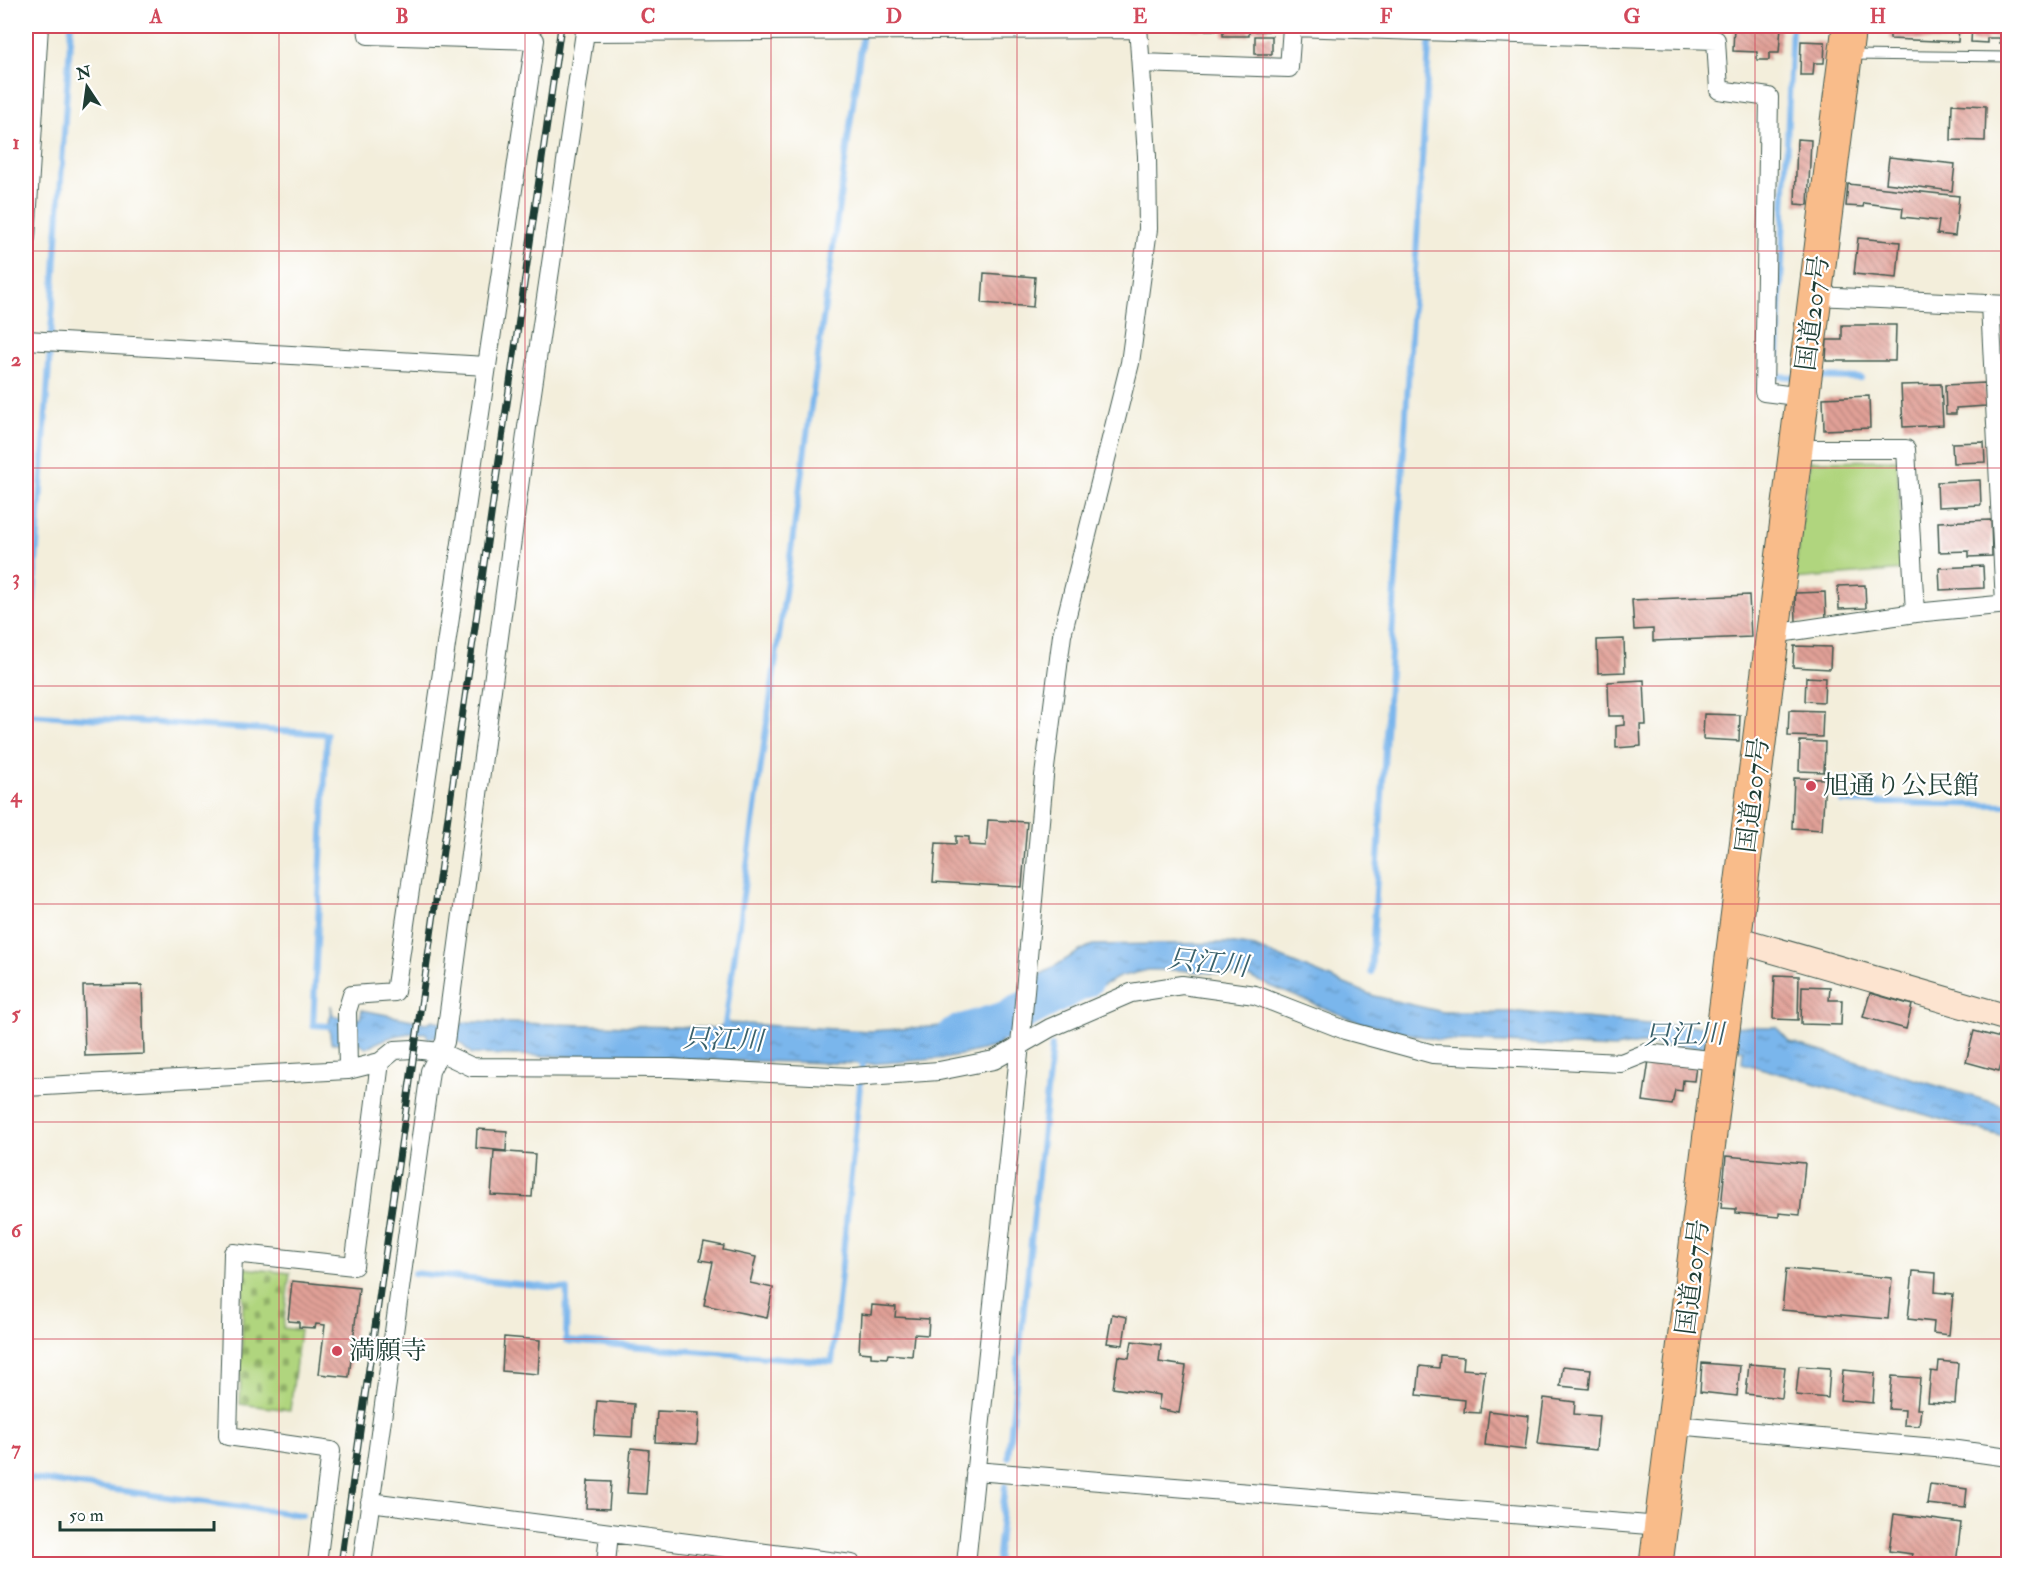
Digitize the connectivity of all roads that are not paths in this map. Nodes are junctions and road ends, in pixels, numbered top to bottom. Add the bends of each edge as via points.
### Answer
1 (39, 26) edge
2 (367, 26) edge
3 (1138, 27) edge
4 (1847, 40) edge
5 (2008, 57) edge
6 (1141, 63) junction
7 (26, 238) edge
8 (1816, 296) junction
9 (1990, 304) junction
10 (2008, 305) edge
11 (43, 341) edge
12 (487, 366) junction
13 (1804, 385) junction
14 (1796, 449) junction
15 (2007, 604) edge
16 (1915, 614) junction
17 (1773, 634) junction
18 (1735, 939) junction
19 (2008, 1018) edge
20 (1020, 1046) junction
21 (442, 1047) junction
22 (1719, 1061) junction
23 (380, 1062) junction
24 (348, 1070) junction
25 (26, 1087) edge
26 (1676, 1425) junction
27 (2008, 1457) edge
28 (975, 1471) junction
29 (370, 1502) junction
30 (1661, 1526) junction
31 (609, 1533) junction
32 (317, 1564) edge
33 (362, 1564) edge
34 (606, 1564) edge
35 (852, 1564) edge
36 (966, 1564) edge
37 (1656, 1564) edge

1 - 7 street
2 - 12 street via 368,35 535,40
3 - 6 street
3 - 21 street via 585,32
4 - 5 lane
4 - 8 highway, 国道207号
6 - 13 street via 1289,68 1292,27 1716,40 1719,90 1768,97 1764,392
6 - 20 street via 1148,229 1130,363 1062,635 1044,776
8 - 9 street
8 - 13 highway, 国道207号
9 - 10 street
9 - 15 street
11 - 12 street
12 - 24 street via 395,992 352,995 347,1011
13 - 14 highway, 国道207号
14 - 16 street via 1906,449
14 - 17 highway, 国道207号
15 - 16 street
16 - 17 street
17 - 18 highway, 国道207号
18 - 19 street
18 - 22 highway, 国道207号
20 - 21 street via 994,1060 939,1071 860,1076 670,1068 472,1067
20 - 22 street via 1050,1028 1131,993 1182,985 1255,995 1346,1030 1432,1053 1621,1063 1646,1053
20 - 28 street
21 - 23 street via 394,1050
21 - 29 street via 430,1071
22 - 26 highway, 国道207号
23 - 24 street
23 - 32 street via 354,1266 233,1253 228,1436 331,1451
24 - 25 street
26 - 27 street
26 - 30 highway, 国道207号
28 - 30 street
28 - 36 street
29 - 31 street
29 - 33 street
30 - 37 highway, 国道207号
31 - 34 street
31 - 35 street

